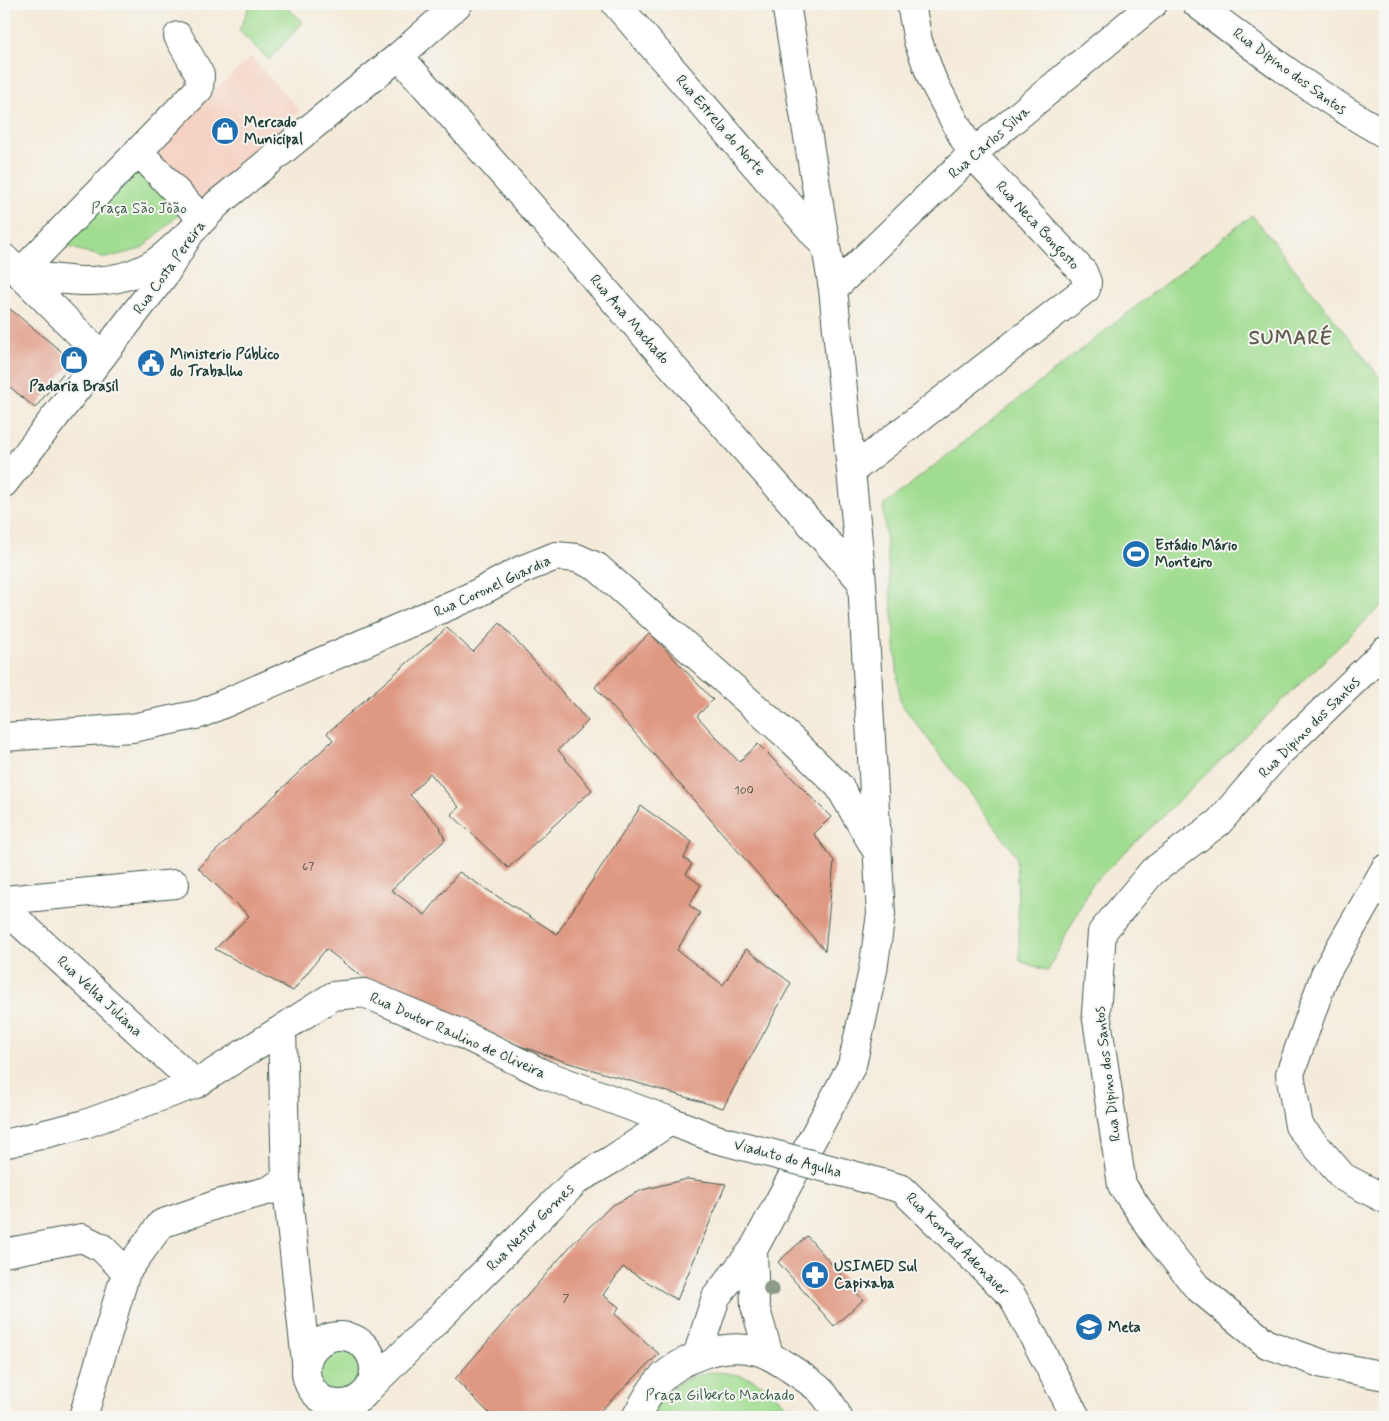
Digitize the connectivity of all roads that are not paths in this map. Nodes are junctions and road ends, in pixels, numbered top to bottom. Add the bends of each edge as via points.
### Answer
1 (458, 4) edge
2 (616, 4) edge
3 (786, 4) edge
4 (911, 4) edge
5 (1153, 4) edge
6 (1196, 4) edge
7 (178, 36) dead end
8 (399, 56) junction
9 (1385, 134) edge
10 (138, 151) junction
11 (972, 154) junction
12 (196, 226) junction
13 (825, 246) junction
14 (12, 266) edge
15 (834, 289) junction
16 (102, 356) junction
17 (851, 472) junction
18 (4, 483) edge
19 (862, 582) junction
20 (1385, 651) edge
21 (4, 737) edge
22 (877, 852) junction
23 (1385, 870) edge
24 (176, 884) dead end
25 (4, 900) edge
26 (4, 908) edge
27 (282, 1030) junction
28 (196, 1084) junction
29 (670, 1121) junction
30 (4, 1144) edge
31 (860, 1177) joint
32 (286, 1179) junction
33 (1385, 1199) edge
34 (753, 1250) junction
35 (4, 1253) edge
36 (126, 1272) junction
37 (769, 1355) junction
38 (697, 1356) junction
39 (306, 1362) junction
40 (1385, 1376) edge
41 (370, 1387) junction
42 (83, 1417) edge
43 (636, 1417) edge
44 (838, 1417) edge
45 (1076, 1417) edge

1 - 8 street, Rua Costa Pereira
2 - 13 street, Rua Estrela do Norte
3 - 13 street
4 - 11 street, Rua Neca Bongosto via 918,41 932,79
5 - 11 street, Rua Carlos Silva
6 - 9 street, Rua Dipino dos Santos via 1302,82
7 - 10 street via 200,75 199,88
8 - 12 street, Rua Costa Pereira via 218,203
8 - 19 street, Rua Ana Machado
10 - 12 street
10 - 14 street
11 - 15 street, Rua Carlos Silva
11 - 17 street, Rua Neca Bongosto via 1083,272 1086,289
12 - 14 street via 155,263 100,282 80,282
12 - 16 street, Rua Costa Pereira via 166,274
13 - 15 street
14 - 16 street
15 - 17 street
16 - 18 street, Rua Costa Pereira
17 - 19 street
19 - 22 street
20 - 40 street, Rua Dipino dos Santos via 1275,757 1218,822 1152,872 1102,932 1096,1013 1122,1185 1157,1237 1197,1287 1267,1344 1323,1364
21 - 22 street, Rua Coronel Guardia via 132,728 200,714 472,596 521,570 556,556 577,558 597,567 792,740 839,786
22 - 34 street via 881,914 873,970 852,1065
23 - 33 street via 1325,974 1290,1074 1299,1126 1343,1177
24 - 25 street
26 - 28 street, Rua Velha Juliana
27 - 28 street, Rua Doutor Raulino de Oliveira
27 - 29 street, Rua Doutor Raulino de Oliveira via 333,996 364,993 462,1034 546,1075
27 - 32 street
28 - 30 street, Rua Doutor Raulino de Oliveira via 85,1124
29 - 31 street, Viaduto do Agulha, bridge via 716,1139
29 - 41 street, Rua Nestor Gomes via 576,1180
31 - 45 street, Rua Konrad Adenauer via 902,1188 1012,1296
32 - 36 street via 270,1190 161,1224
32 - 39 street
34 - 37 street via 756,1306
34 - 38 street via 716,1297
35 - 36 street via 82,1238 102,1248
36 - 42 street
37 - 38 street via 756,1350 725,1349
37 - 44 street via 822,1390
38 - 43 street via 670,1371 655,1385
39 - 41 street via 305,1374 309,1385 328,1403 356,1400
39 - 41 street via 323,1339 334,1336 355,1339 365,1346 372,1358 374,1372

